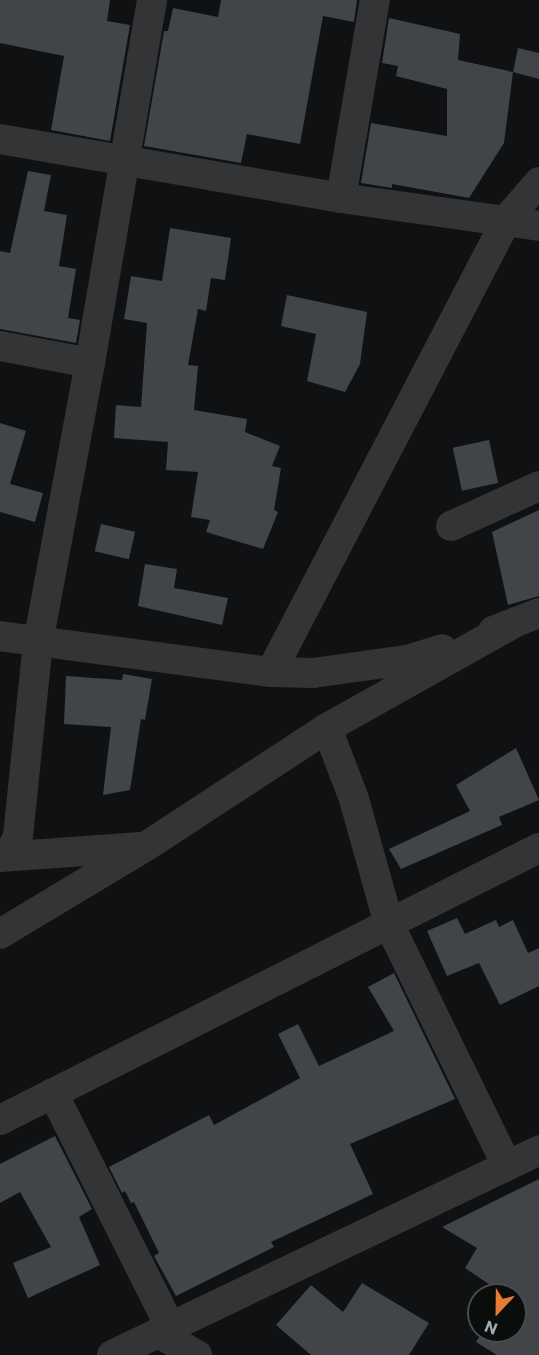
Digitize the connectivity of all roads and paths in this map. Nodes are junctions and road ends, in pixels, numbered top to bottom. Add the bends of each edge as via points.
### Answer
1 (152, 0) edge
2 (375, 0) edge
3 (0, 139) edge
4 (125, 161) junction
5 (539, 182) edge
6 (341, 198) junction
7 (507, 219) junction
8 (539, 226) edge
9 (0, 346) edge
10 (90, 363) junction
11 (539, 486) edge
12 (451, 526) dead end
13 (525, 619) edge
14 (0, 636) edge
15 (38, 643) junction
16 (271, 672) junction
17 (327, 728) junction
18 (145, 847) junction
19 (539, 848) edge
20 (4, 856) edge
21 (390, 924) junction
22 (0, 934) edge
23 (53, 1093) junction
24 (0, 1120) edge
25 (539, 1150) edge
26 (507, 1166) junction
27 (164, 1330) junction
28 (112, 1355) edge
29 (197, 1355) edge

1 - 4 street
2 - 6 street
3 - 4 street
4 - 6 street
4 - 10 street
5 - 7 street
6 - 7 street
7 - 8 street
7 - 16 street
9 - 10 street
10 - 15 street
11 - 12 street
13 - 16 street via 407,660 313,673
13 - 17 street
14 - 15 street
15 - 16 street
15 - 20 street via 18,837
17 - 18 street
17 - 21 street via 354,799
18 - 20 street
18 - 22 street
19 - 21 street
21 - 23 street
21 - 26 street
23 - 24 street
23 - 27 street
25 - 26 street
26 - 27 street
27 - 28 street
27 - 29 street

